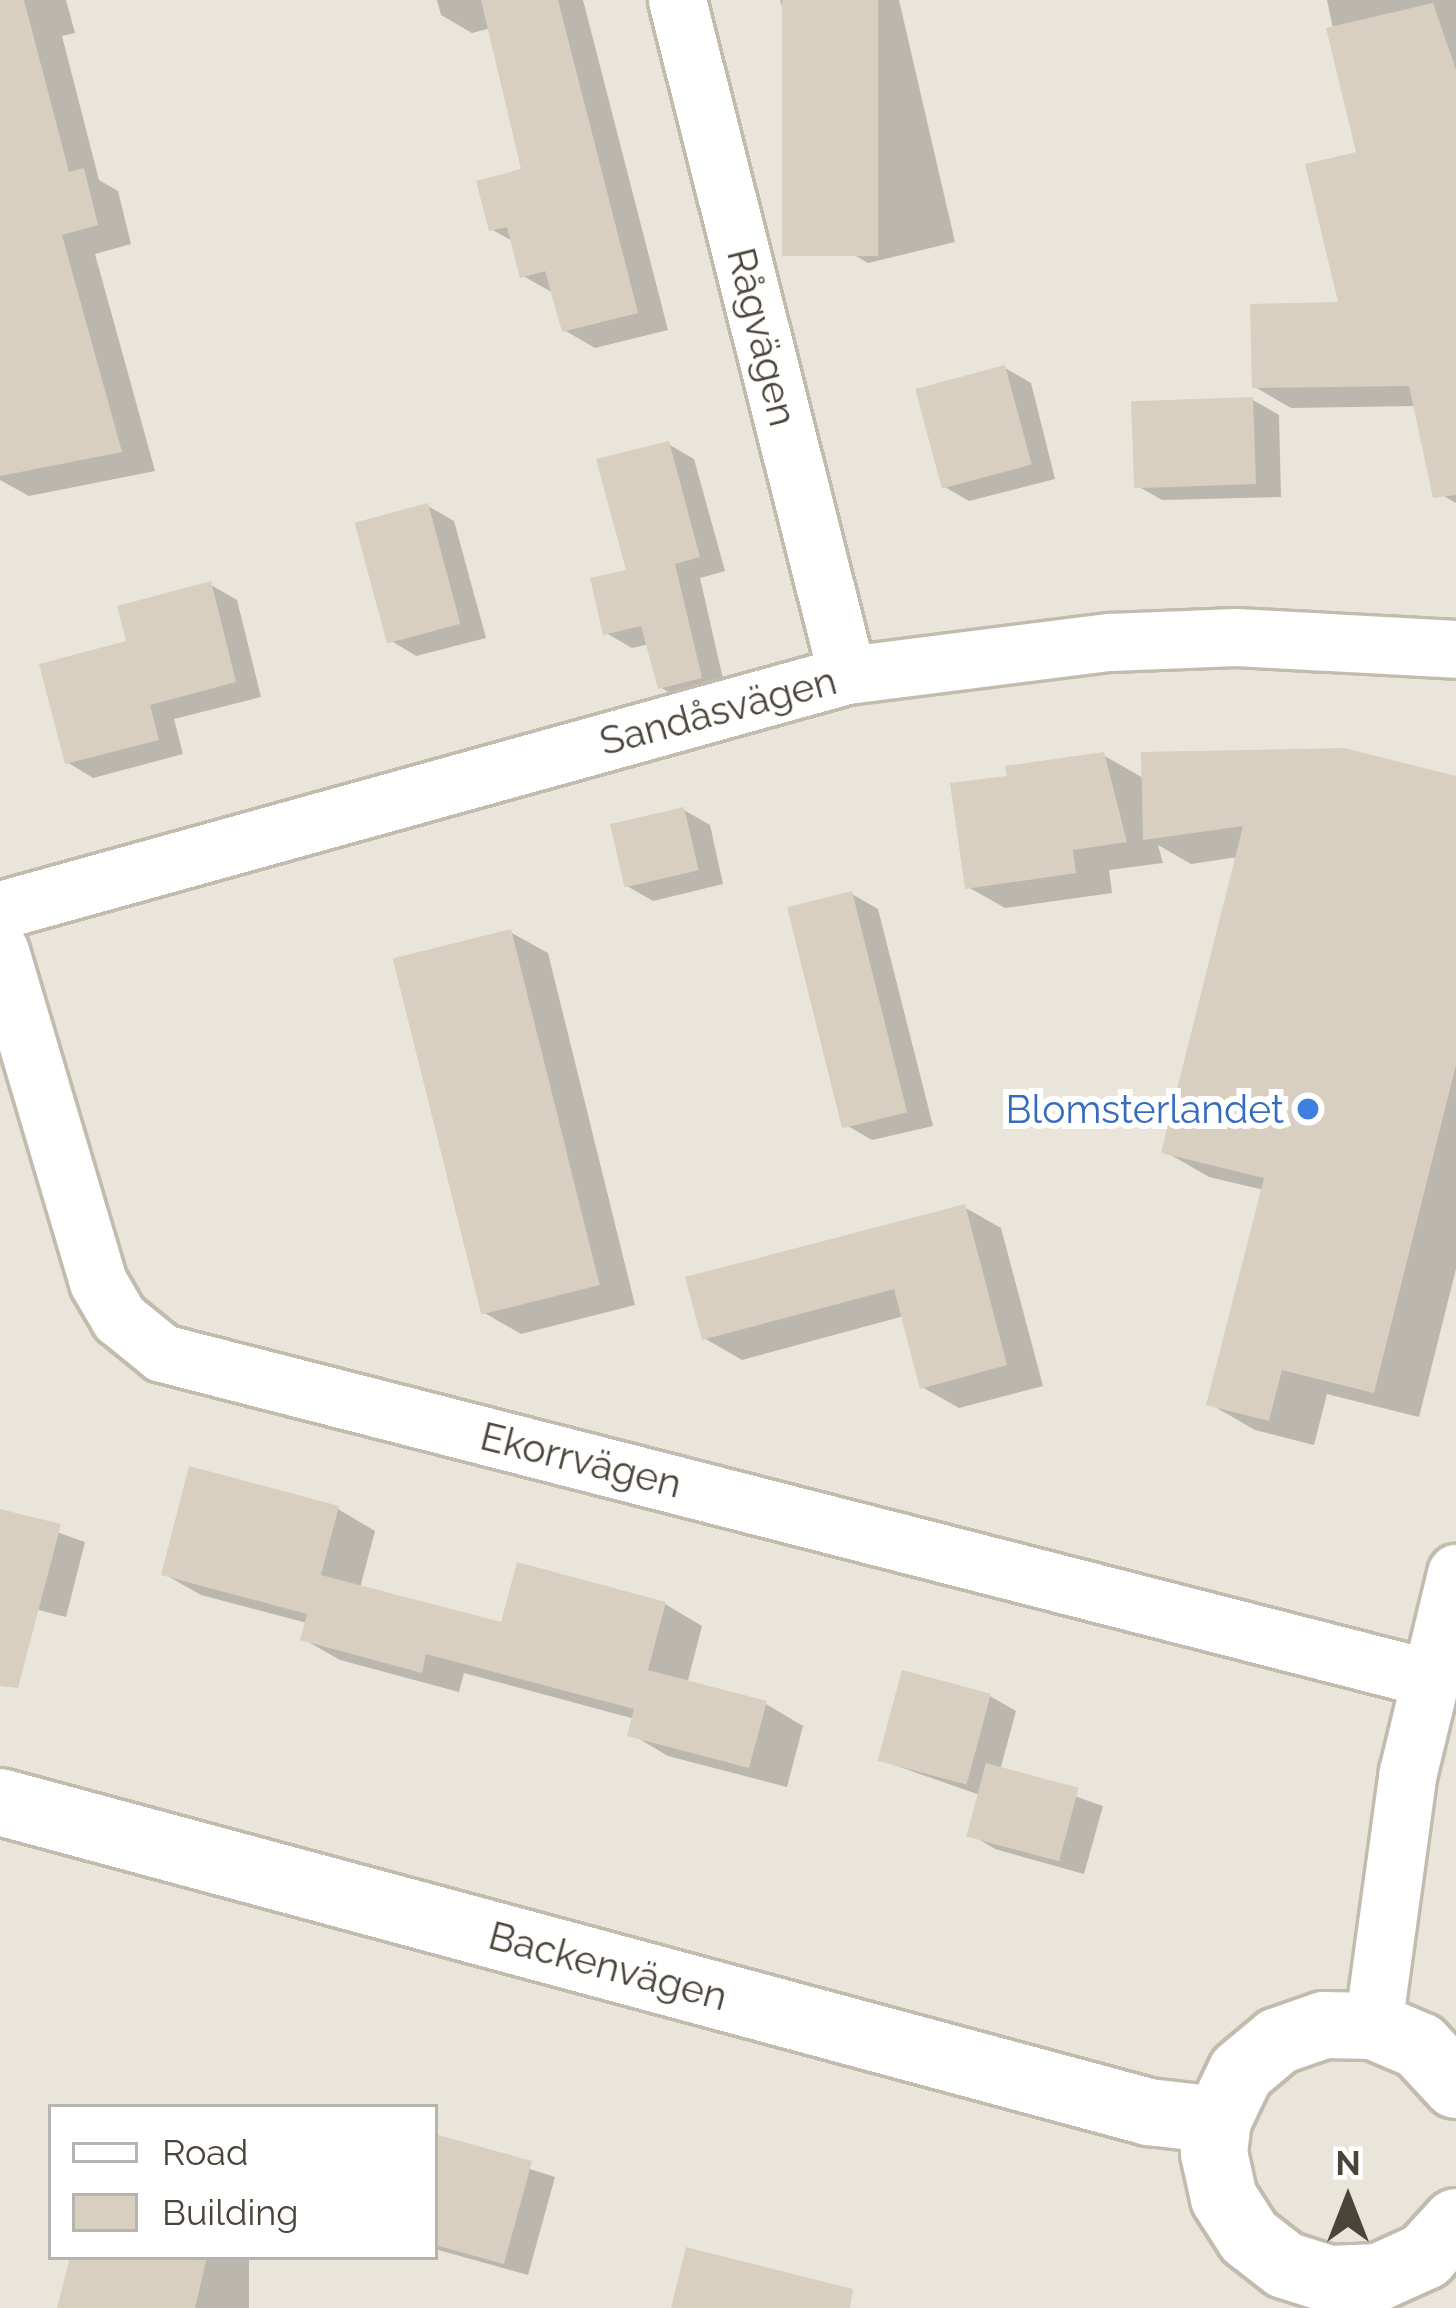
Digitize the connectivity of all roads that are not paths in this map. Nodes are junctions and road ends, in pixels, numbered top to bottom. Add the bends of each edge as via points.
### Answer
1 (677, 0) edge
2 (1456, 649) edge
3 (847, 675) junction
4 (0, 910) edge
5 (0, 951) edge
6 (1456, 1573) edge
7 (1429, 1678) junction
8 (0, 1802) edge
9 (1373, 2026) junction
10 (1456, 2085) edge
11 (1218, 2120) junction
12 (1456, 2222) edge
13 (1322, 2294) edge

1 - 3 street, Rågvägen
2 - 3 street, Sandåsvägen via 1236,637 1110,642
3 - 4 street, Sandåsvägen
5 - 7 street, Ekorrvägen via 98,1282 119,1318 162,1353
6 - 7 street
7 - 9 street
8 - 11 street, Backenvägen via 1126,2106
9 - 10 street via 1420,2046
9 - 11 street via 1324,2025 1278,2041 1241,2072
11 - 13 street via 1214,2153 1224,2198 1249,2237
12 - 13 street via 1425,2256

